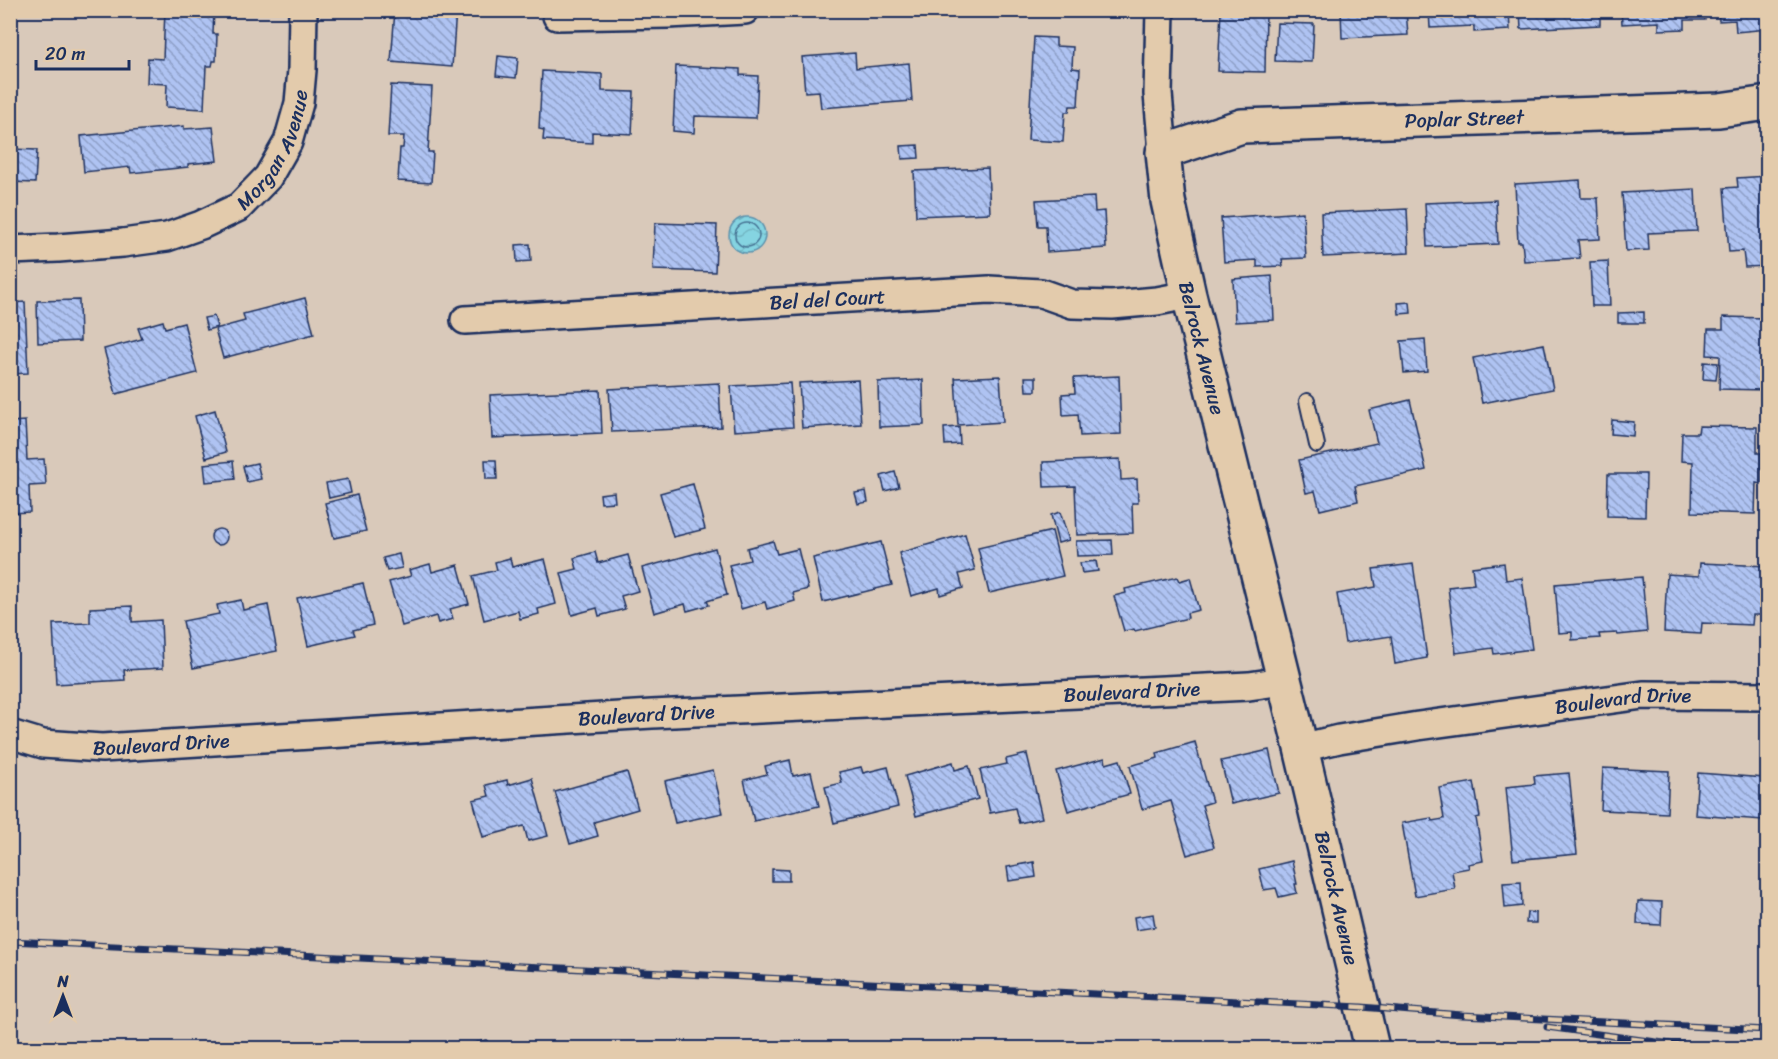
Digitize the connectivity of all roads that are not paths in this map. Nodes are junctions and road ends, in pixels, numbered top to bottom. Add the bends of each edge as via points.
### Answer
1 (303, 10) edge
2 (745, 10) edge
3 (1160, 10) edge
4 (557, 16) dead end
5 (1767, 103) edge
6 (1163, 152) junction
7 (10, 250) edge
8 (1189, 295) junction
9 (465, 320) dead end
10 (1307, 401) dead end
11 (1317, 445) dead end
12 (1284, 681) junction
13 (1767, 696) edge
14 (10, 734) edge
15 (1301, 748) junction
16 (1372, 1048) edge

1 - 7 street, Morgan Avenue via 299,103 288,142 268,177 238,207 167,237
2 - 4 street
3 - 6 street, Belrock Avenue via 1158,94
5 - 6 street, Poplar Street via 1710,110 1242,126
6 - 8 street, Belrock Avenue via 1168,201
8 - 9 street, Bel del Court via 1112,305 1072,304 1041,293 989,290
8 - 12 street, Belrock Avenue
10 - 11 lane
12 - 14 street, Boulevard Drive via 1249,686 641,714 102,748 43,744
12 - 15 street, Belrock Avenue
13 - 15 street, Boulevard Drive via 1643,695 1418,726
15 - 16 street, Belrock Avenue

